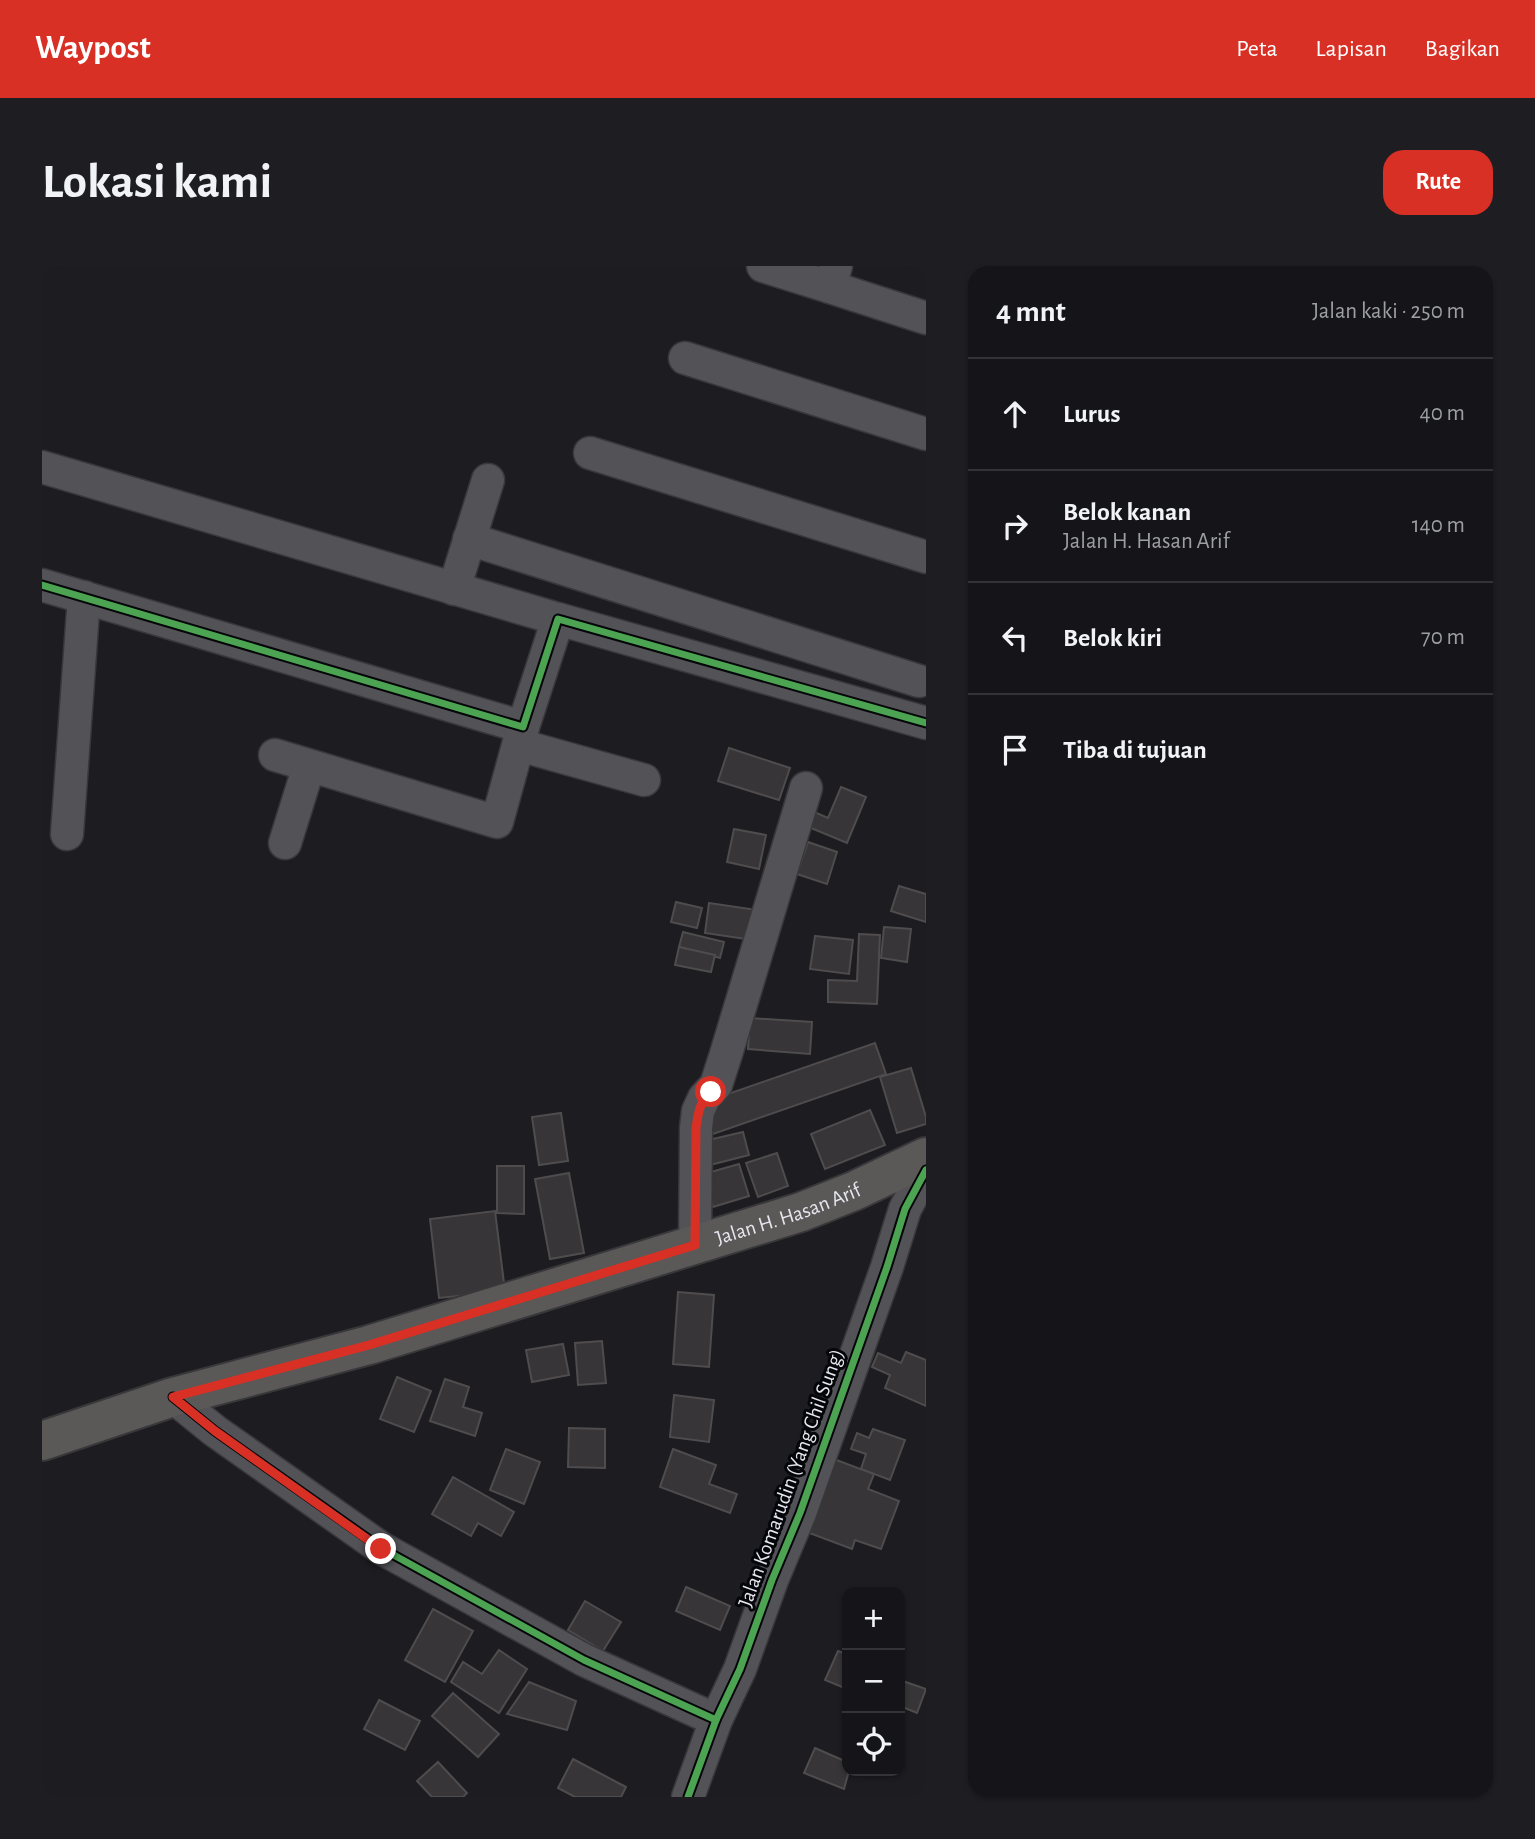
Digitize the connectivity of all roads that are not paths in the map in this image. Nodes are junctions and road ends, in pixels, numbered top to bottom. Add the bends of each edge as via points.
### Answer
1 (763, 266) edge
2 (833, 276) edge
3 (926, 318) edge
4 (685, 358) dead end
5 (926, 434) edge
6 (590, 453) dead end
7 (42, 467) edge
8 (488, 480) dead end
9 (469, 539) junction
10 (926, 557) edge
11 (42, 585) edge
12 (454, 589) junction
13 (84, 597) junction
14 (558, 619) junction
15 (922, 669) edge
16 (916, 721) edge
17 (521, 736) junction
18 (275, 755) dead end
19 (309, 766) junction
20 (644, 780) dead end
21 (806, 788) dead end
22 (67, 834) dead end
23 (285, 843) dead end
24 (926, 1157) edge
25 (926, 1170) edge
26 (695, 1245) junction
27 (173, 1397) junction
28 (42, 1441) edge
29 (716, 1720) junction
30 (688, 1797) edge

1 - 2 street
2 - 3 street
4 - 5 street
6 - 10 street
7 - 12 street
8 - 9 street
9 - 12 street
9 - 15 street
11 - 13 street
12 - 14 street
13 - 17 street
13 - 22 street
14 - 16 street
14 - 17 street
15 - 16 street
17 - 19 street via 497,822
17 - 20 street
18 - 19 street
19 - 23 street
21 - 26 street via 716,1085 698,1111
24 - 26 main road, Jalan H. Hasan Arif via 801,1212
25 - 29 street, Jalan Komarudin (Yang Chil Sung) via 905,1209 800,1513
26 - 27 main road, Jalan H. Hasan Arif via 369,1345
27 - 28 main road, Jalan H. Hasan Arif
27 - 29 street via 381,1549 584,1660
29 - 30 street, Jalan Komarudin (Yang Chil Sung)

